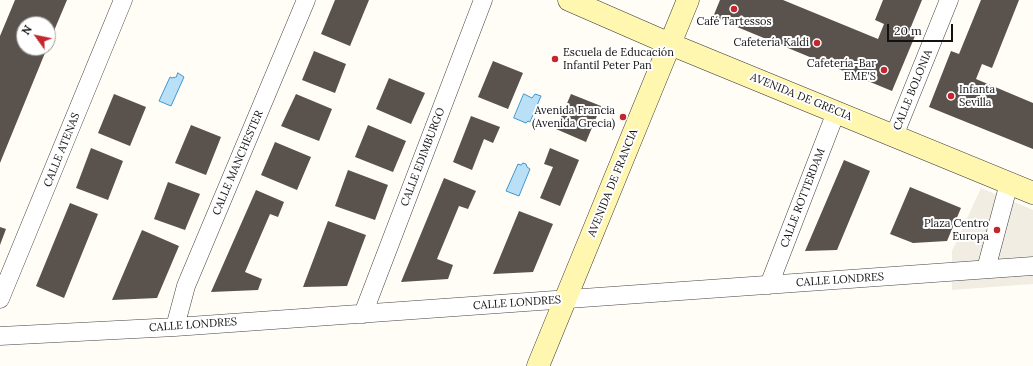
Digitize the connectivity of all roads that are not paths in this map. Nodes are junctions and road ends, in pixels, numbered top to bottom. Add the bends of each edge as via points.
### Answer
1 (123, 0) edge
2 (306, 0) edge
3 (483, 0) edge
4 (569, 0) edge
5 (688, 0) edge
6 (950, 0) edge
7 (670, 44) junction
8 (836, 112) junction
9 (894, 136) junction
10 (1008, 183) junction
11 (1033, 193) edge
12 (1033, 266) edge
13 (986, 269) junction
14 (769, 285) junction
15 (2, 288) edge
16 (566, 300) junction
17 (363, 314) junction
18 (175, 327) junction
19 (0, 336) edge
20 (538, 366) edge

1 - 15 street, CALLE ATENAS
2 - 18 street, CALLE MANCHESTER via 186,286
3 - 17 street, CALLE EDIMBURGO
4 - 7 main road, AVENIDA DE GRECIA
5 - 7 main road, AVENIDA DE FRANCIA
6 - 9 street, CALLE BOLONIA
7 - 8 main road, AVENIDA DE GRECIA
7 - 16 main road, AVENIDA DE FRANCIA
8 - 9 main road, AVENIDA DE GRECIA
8 - 14 street, CALLE ROTTERDAM
9 - 10 main road, AVENIDA DE GRECIA
10 - 11 main road, AVENIDA DE GRECIA
10 - 13 street
12 - 13 street, CALLE LONDRES
13 - 14 street, CALLE LONDRES
14 - 16 street, CALLE LONDRES
16 - 17 street, CALLE LONDRES
16 - 20 main road, AVENIDA DE FRANCIA
17 - 18 street, CALLE LONDRES
18 - 19 street, CALLE LONDRES

